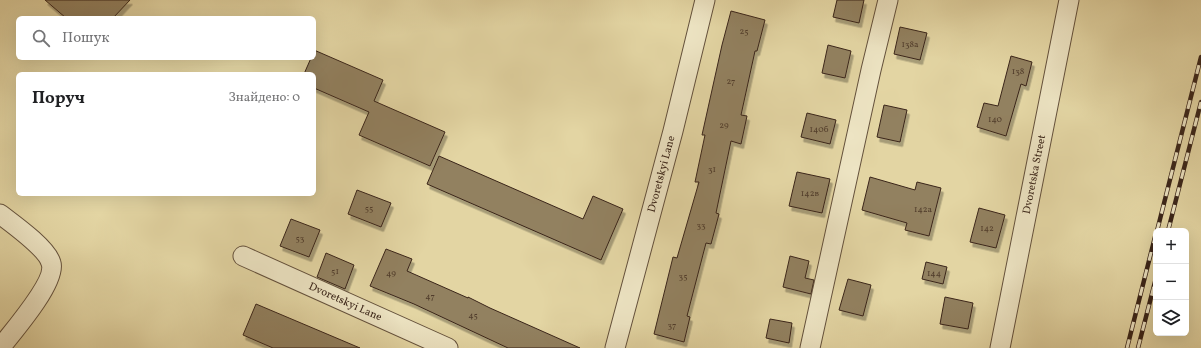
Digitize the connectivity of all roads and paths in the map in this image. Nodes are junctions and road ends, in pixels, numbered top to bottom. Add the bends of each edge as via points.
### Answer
1 (705, 0) edge
2 (888, 0) edge
3 (1069, 0) edge
4 (0, 214) edge
5 (242, 256) dead end
6 (0, 348) edge
7 (448, 348) edge
8 (616, 348) edge
9 (810, 348) edge
10 (1000, 348) edge

1 - 8 street, Dvoretskyi Lane
2 - 9 street via 870,70
3 - 10 street, Dvoretska Street
4 - 6 street via 43,249 51,263 47,285
5 - 7 street, Dvoretskyi Lane

